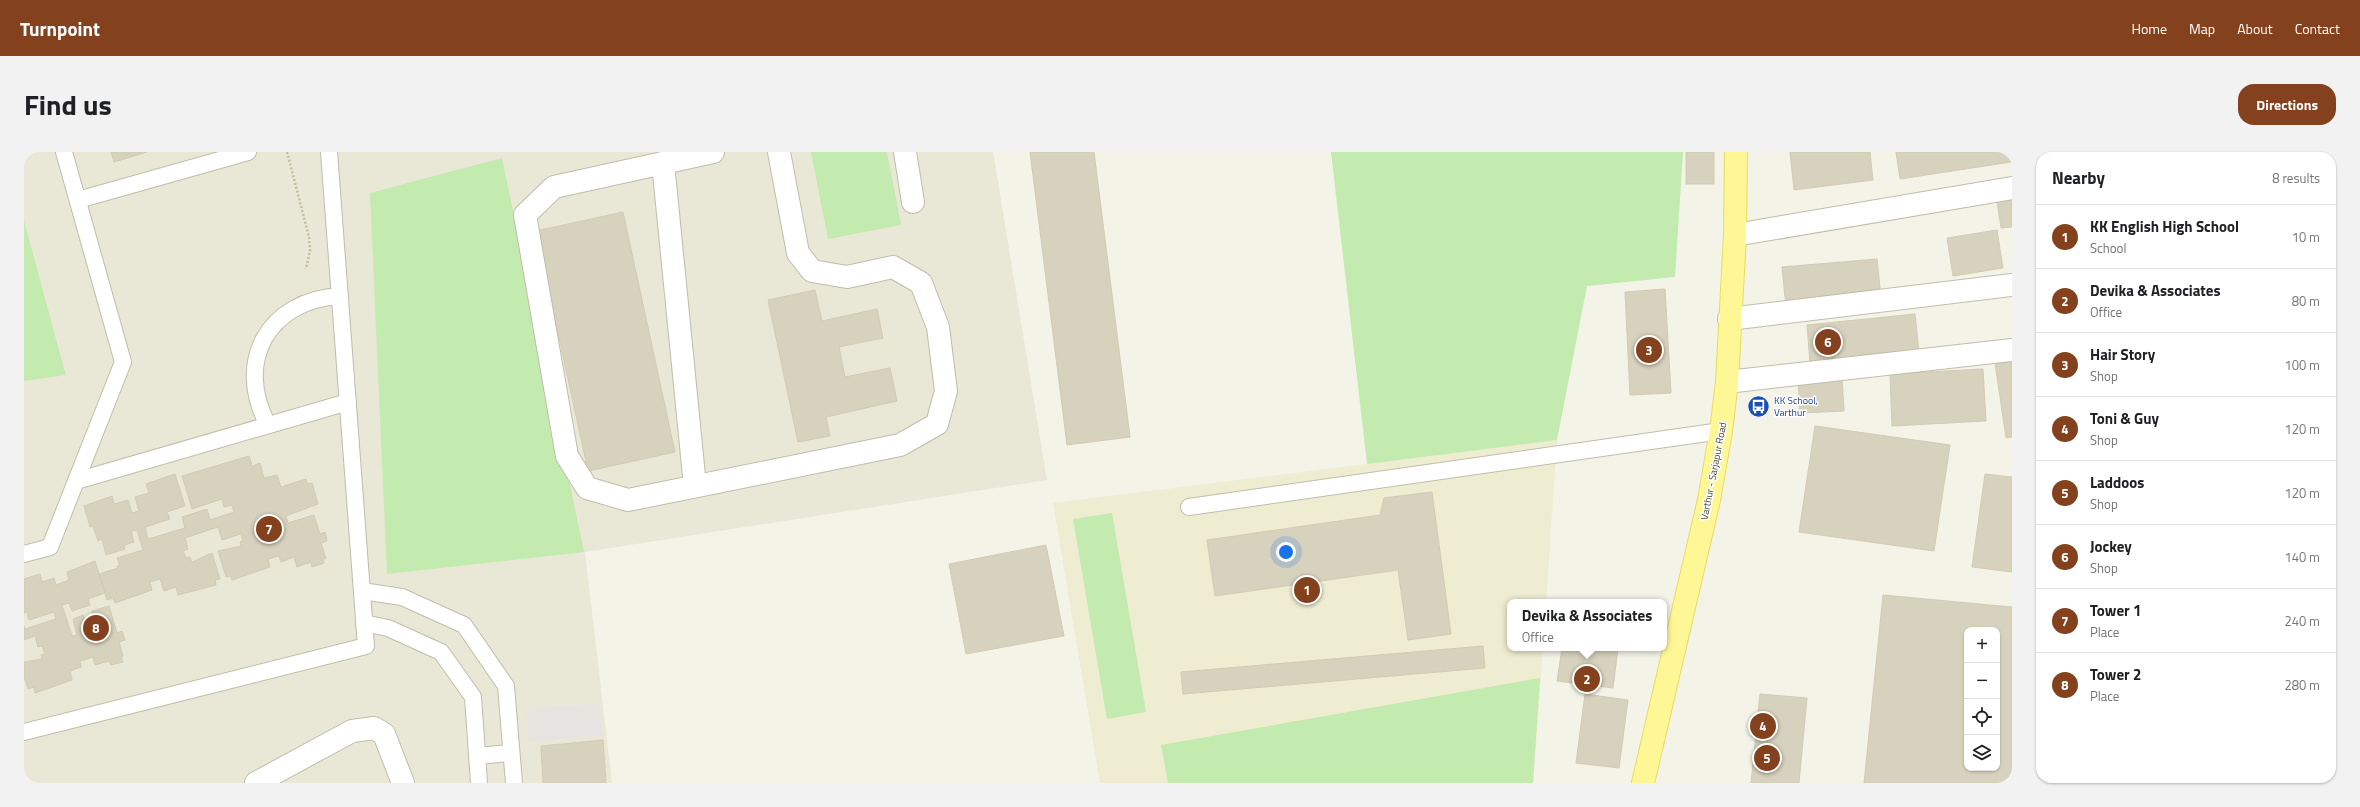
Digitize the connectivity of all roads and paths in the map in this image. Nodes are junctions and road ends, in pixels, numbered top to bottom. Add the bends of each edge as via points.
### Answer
1 (64, 152) edge
2 (248, 152) edge
3 (287, 152) edge
4 (329, 152) edge
5 (713, 152) edge
6 (779, 152) edge
7 (905, 152) edge
8 (1736, 152) edge
9 (663, 163) junction
10 (2012, 188) edge
11 (78, 200) junction
12 (913, 202) dead end
13 (1735, 235) junction
14 (306, 269) dead end
15 (2012, 285) edge
16 (340, 296) junction
17 (1729, 319) junction
18 (2012, 350) edge
19 (1728, 382) junction
20 (348, 402) junction
21 (268, 425) junction
22 (1721, 431) junction
23 (76, 481) junction
24 (695, 486) junction
25 (1188, 507) dead end
26 (24, 554) edge
27 (362, 591) junction
28 (364, 623) junction
29 (24, 732) edge
30 (511, 753) junction
31 (477, 756) junction
32 (1644, 782) edge
33 (256, 783) edge
34 (403, 783) edge
35 (479, 783) edge
36 (514, 783) edge

1 - 11 lane
2 - 11 lane
3 - 14 path via 309,237 310,251
4 - 16 lane
5 - 9 street
6 - 24 street via 798,253 812,271 847,278 893,267 921,283 938,328 946,391 937,424 900,445
7 - 12 street
8 - 13 main road, Varthur - Sarjapur Road
9 - 24 street
9 - 24 street via 554,187 525,216 567,456 583,482 587,488 628,500
10 - 13 street
11 - 23 lane via 123,362
13 - 17 main road, Varthur - Sarjapur Road
15 - 17 street
16 - 20 lane
16 - 21 lane via 316,299 295,308 282,316 263,341 256,357 255,393
17 - 19 main road, Varthur - Sarjapur Road
18 - 19 street
19 - 22 main road, Varthur - Sarjapur Road
20 - 21 lane
20 - 27 lane
21 - 23 lane
22 - 25 lane
22 - 32 main road, Varthur - Sarjapur Road via 1708,500
23 - 26 lane via 50,547
27 - 28 lane
27 - 30 lane via 402,597 464,625 506,686
28 - 29 lane via 366,646
28 - 31 lane via 388,628 441,652 473,697
30 - 31 lane
30 - 36 lane
31 - 35 lane
33 - 34 street via 352,731 374,728 384,734

